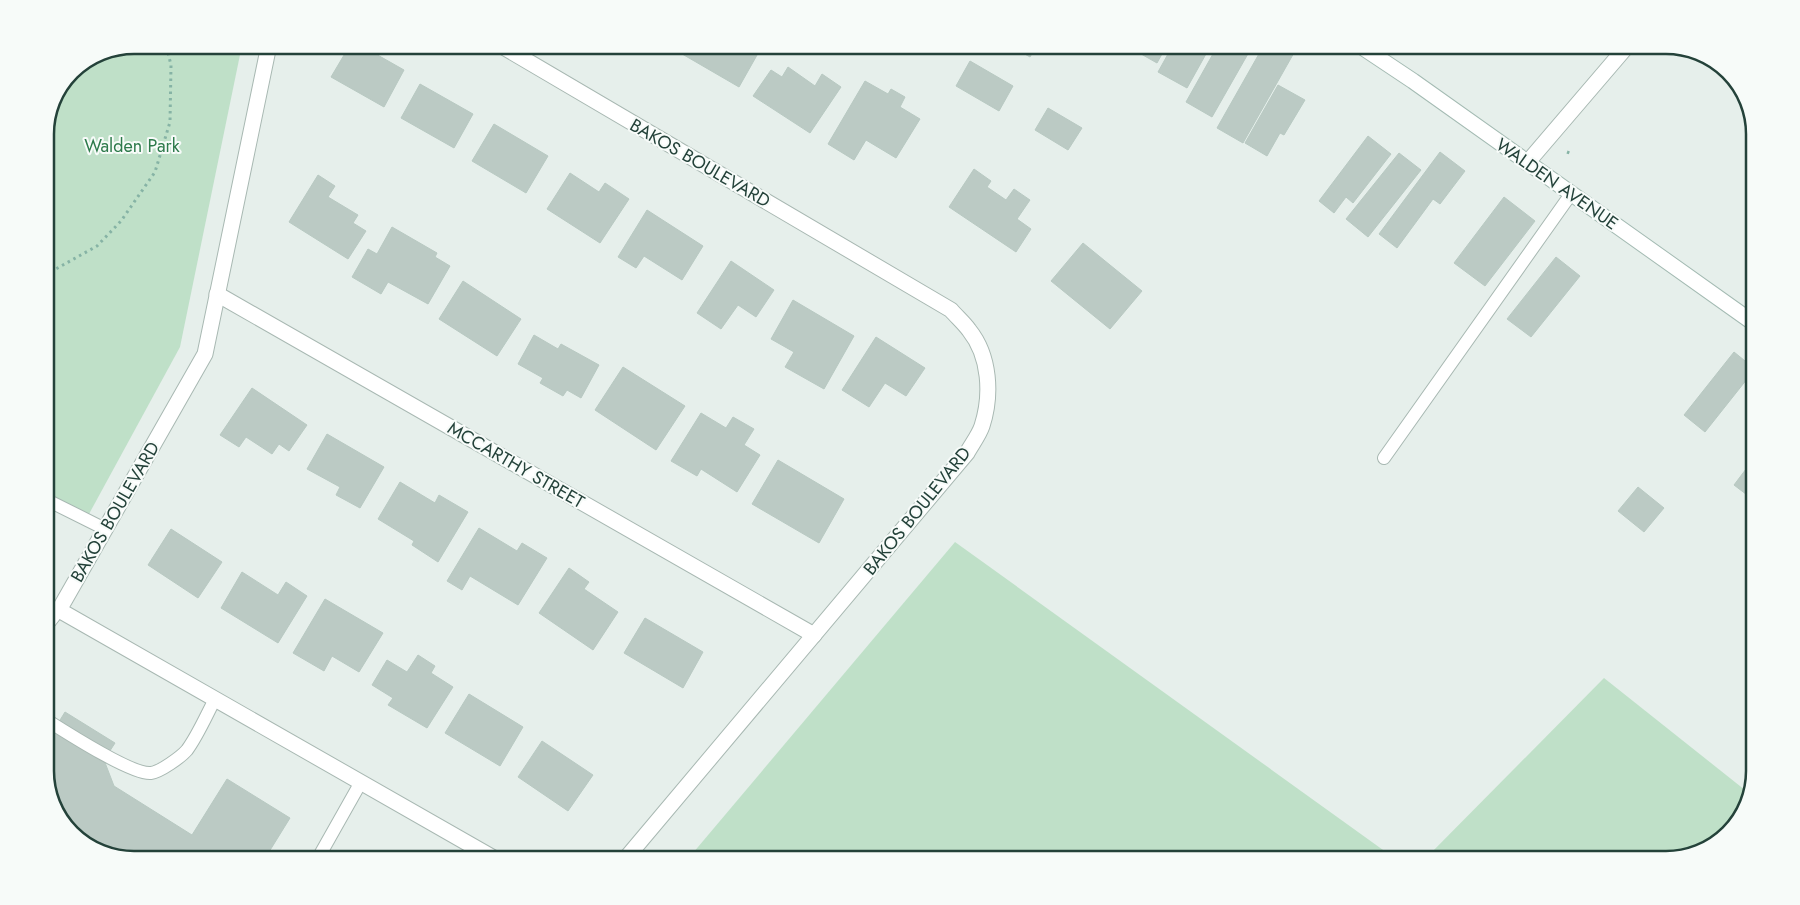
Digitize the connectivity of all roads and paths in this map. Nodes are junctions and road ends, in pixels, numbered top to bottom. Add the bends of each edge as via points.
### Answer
1 (168, 54) edge
2 (267, 54) edge
3 (515, 54) edge
4 (1373, 54) edge
5 (1620, 54) edge
6 (1568, 152) dead end
7 (1572, 154) dead end
8 (1527, 163) junction
9 (1571, 194) junction
10 (54, 270) edge
11 (217, 294) junction
12 (1746, 318) edge
13 (1384, 458) dead end
14 (54, 504) edge
15 (105, 529) junction
16 (59, 610) junction
17 (54, 616) edge
18 (814, 635) junction
19 (215, 699) junction
20 (54, 724) edge
21 (361, 782) junction
22 (323, 851) edge
23 (481, 851) edge
24 (632, 851) edge

1 - 10 path via 170,122 155,172 121,221 96,246
2 - 11 street, BAKOS BOULEVARD
3 - 18 street, BAKOS BOULEVARD via 951,310 970,331 982,354 988,378 982,427 967,452
4 - 8 street, WALDEN AVENUE
5 - 8 street
6 - 7 path
8 - 9 street, WALDEN AVENUE
9 - 12 street, WALDEN AVENUE
9 - 13 lane
11 - 15 street, BAKOS BOULEVARD via 204,354
11 - 18 street, MCCARTHY STREET
14 - 15 lane
15 - 16 street, BAKOS BOULEVARD
16 - 17 lane
16 - 19 street
18 - 24 street, BAKOS BOULEVARD
19 - 20 lane via 186,751 152,773 121,764
19 - 21 street
21 - 22 lane
21 - 23 street

